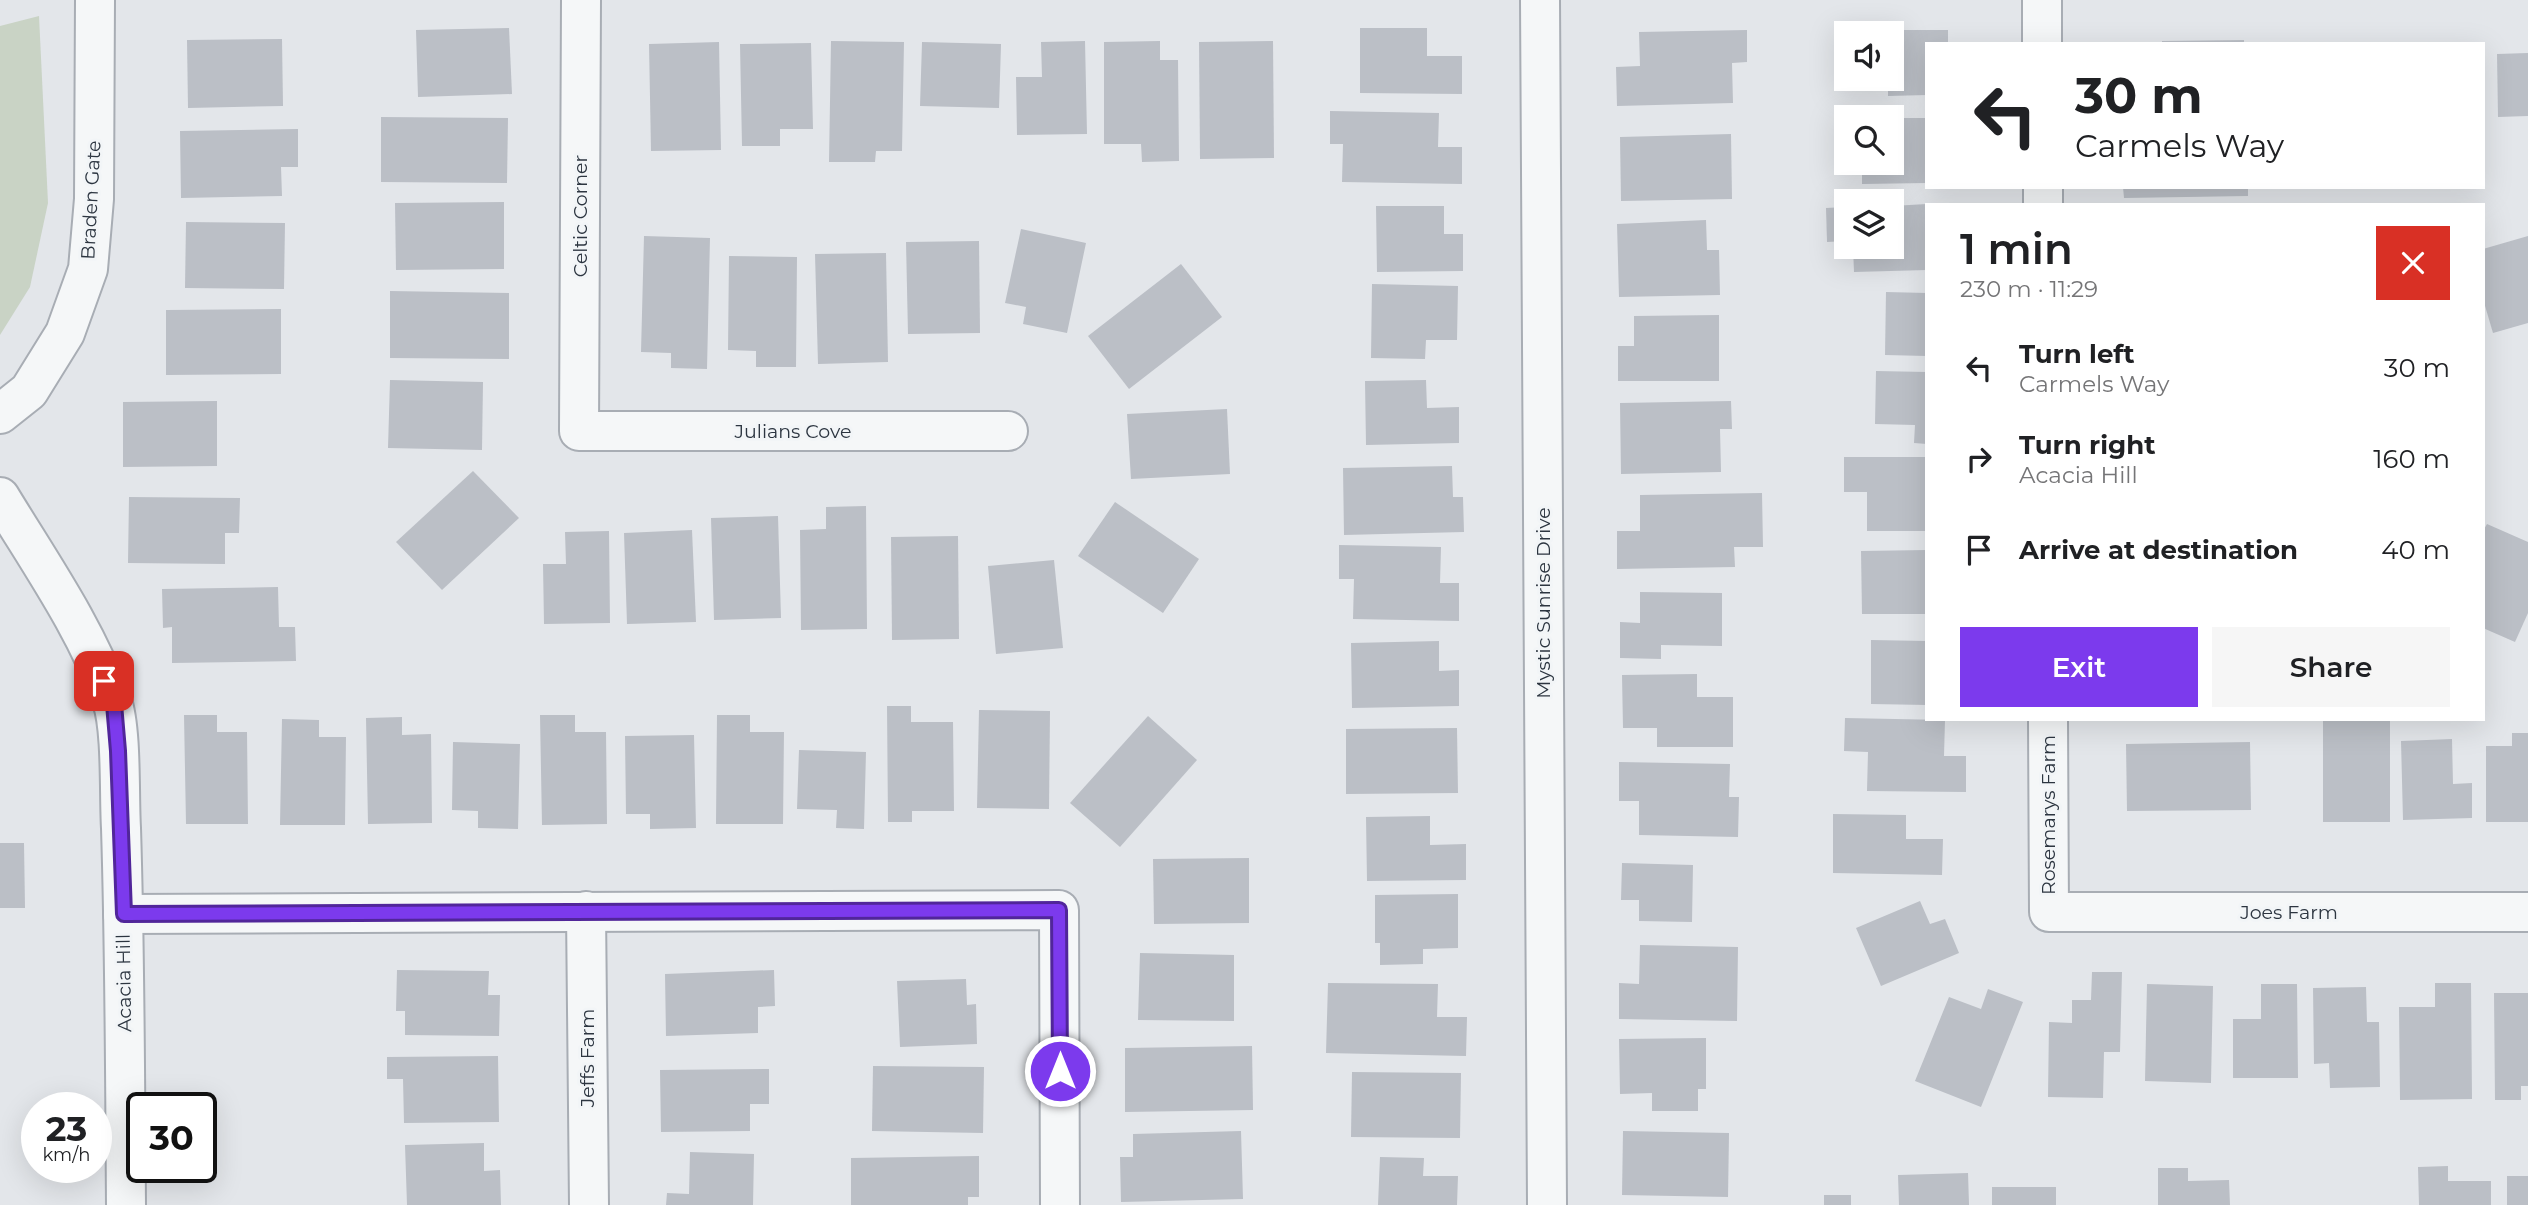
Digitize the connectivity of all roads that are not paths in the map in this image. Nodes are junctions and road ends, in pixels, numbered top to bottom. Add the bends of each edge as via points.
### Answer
1 (95, 0) edge
2 (581, 0) edge
3 (1539, 0) edge
4 (2042, 0) edge
5 (2042, 42) edge
6 (0, 414) edge
7 (579, 431) joint
8 (1008, 431) dead end
9 (0, 497) edge
10 (2048, 721) edge
11 (586, 911) junction
12 (2049, 912) joint
13 (2528, 912) edge
14 (124, 914) junction
15 (127, 1205) edge
16 (589, 1205) edge
17 (1060, 1205) edge
18 (1547, 1205) edge

1 - 6 street, Braden Gate via 94,199 88,269 65,332 29,391
2 - 7 street, Celtic Corner
3 - 18 street, Mystic Sunrise Drive
4 - 5 street
7 - 8 street, Julians Cove
9 - 14 street, Acacia Hill via 70,612 114,704
10 - 12 street, Rosemarys Farm
11 - 14 street
11 - 16 street, Jeffs Farm
11 - 17 street via 1059,910
12 - 13 street, Joes Farm
14 - 15 street, Acacia Hill

